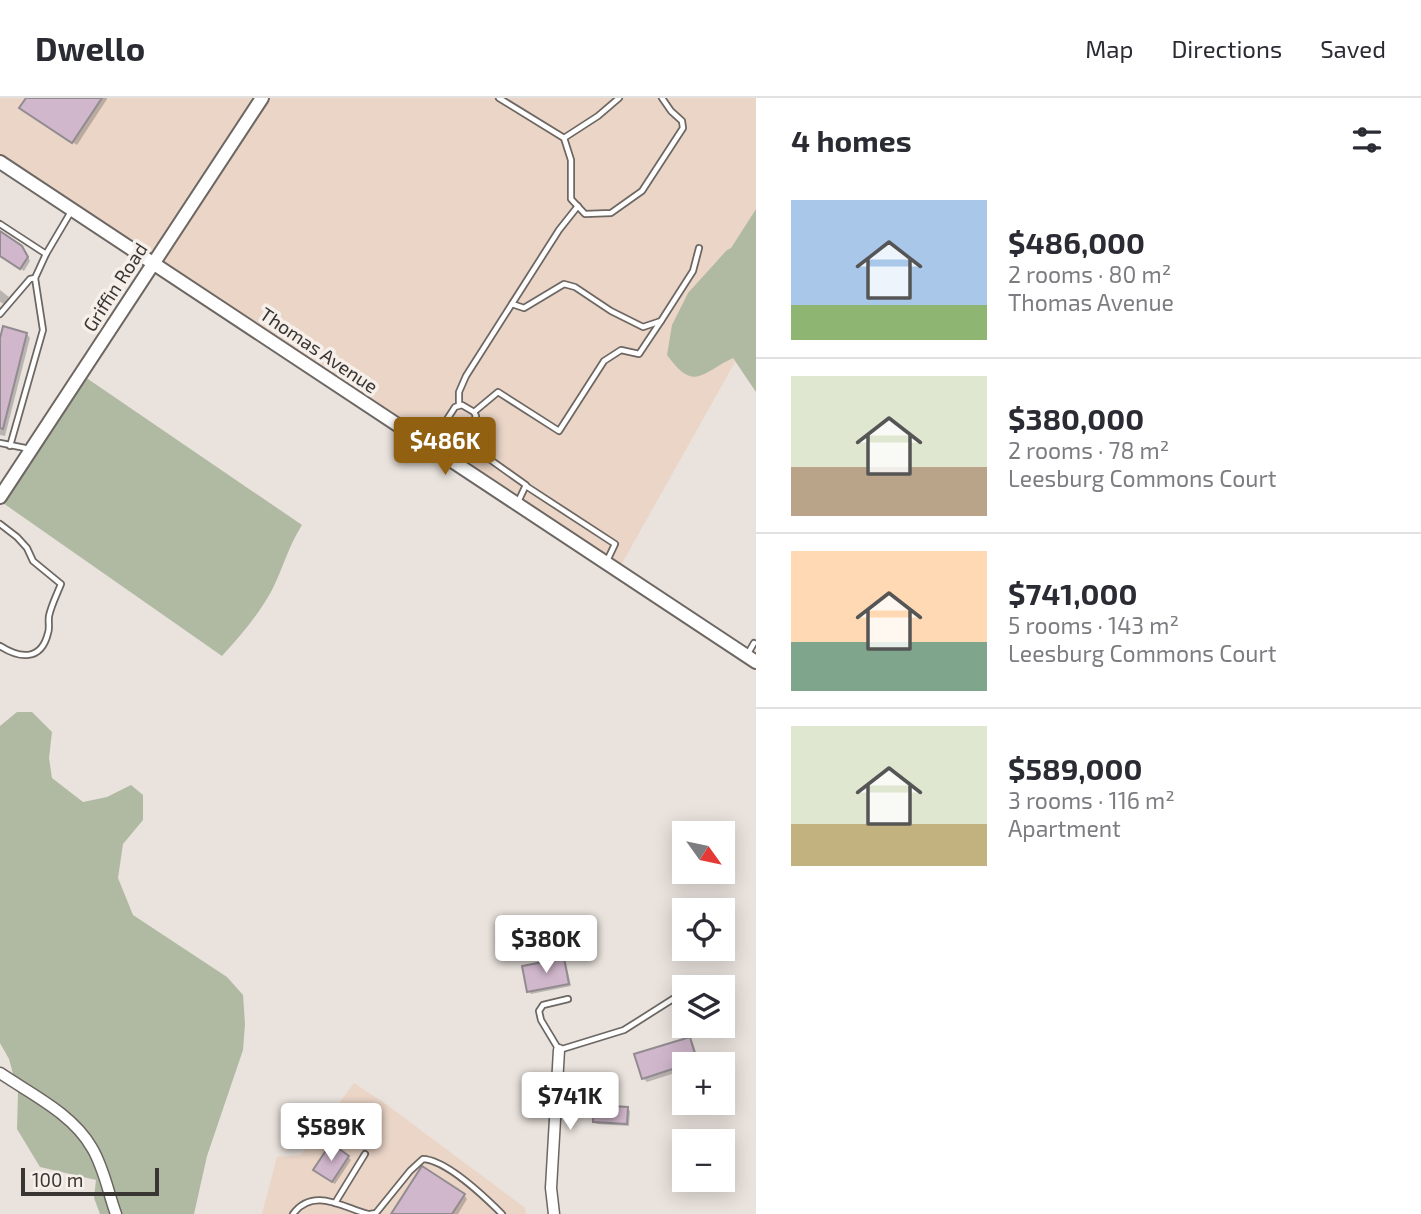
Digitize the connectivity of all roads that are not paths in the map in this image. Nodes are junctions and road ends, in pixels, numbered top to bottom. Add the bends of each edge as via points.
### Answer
1 (262, 98) edge
2 (499, 98) edge
3 (619, 98) edge
4 (662, 98) edge
5 (564, 138) junction
6 (0, 162) edge
7 (578, 206) junction
8 (72, 209) junction
9 (0, 225) edge
10 (699, 248) dead end
11 (46, 254) junction
12 (154, 263) junction
13 (35, 278) junction
14 (512, 304) junction
15 (0, 314) edge
16 (661, 321) junction
17 (459, 405) junction
18 (474, 412) junction
19 (0, 443) edge
20 (10, 446) junction
21 (430, 447) junction
22 (32, 449) junction
23 (526, 485) junction
24 (0, 497) edge
25 (516, 504) junction
26 (0, 524) edge
27 (606, 564) junction
28 (754, 643) edge
29 (0, 646) edge
30 (751, 659) edge
31 (568, 999) dead end
32 (672, 1000) edge
33 (559, 1050) junction
34 (0, 1073) edge
35 (365, 1154) dead end
36 (335, 1203) junction
37 (116, 1214) edge
38 (293, 1214) edge
39 (369, 1214) edge
40 (502, 1214) edge
41 (554, 1214) edge

1 - 12 street, Griffin Road
2 - 5 lane
3 - 5 lane
4 - 7 lane via 683,128 642,191 611,213 584,214
5 - 7 lane via 572,160 571,199
6 - 8 street, Thomas Avenue
7 - 14 lane
8 - 11 lane
8 - 12 street, Thomas Avenue
9 - 11 lane
10 - 16 lane via 693,271
11 - 13 lane
12 - 21 street, Thomas Avenue
12 - 22 street, Griffin Road
13 - 15 lane
13 - 20 lane via 43,330
14 - 16 lane via 524,308 564,284 643,327
14 - 17 lane via 466,376
16 - 18 lane via 639,354 621,351 604,360 559,431 498,392
17 - 18 lane
17 - 21 lane
18 - 23 lane via 464,441
19 - 20 lane
20 - 22 lane
21 - 25 street, Thomas Avenue
22 - 24 street, Griffin Road
23 - 25 lane
23 - 27 lane via 615,544
25 - 27 street, Thomas Avenue
26 - 29 lane via 61,584 40,650 27,657
27 - 30 street, Thomas Avenue
28 - 30 lane
31 - 33 lane via 543,1005 539,1011
32 - 33 lane via 624,1030
33 - 41 street via 551,1188
34 - 37 street via 85,1136
35 - 36 lane
36 - 38 lane via 309,1200
36 - 39 lane
39 - 40 lane via 376,1213 423,1159 437,1162

